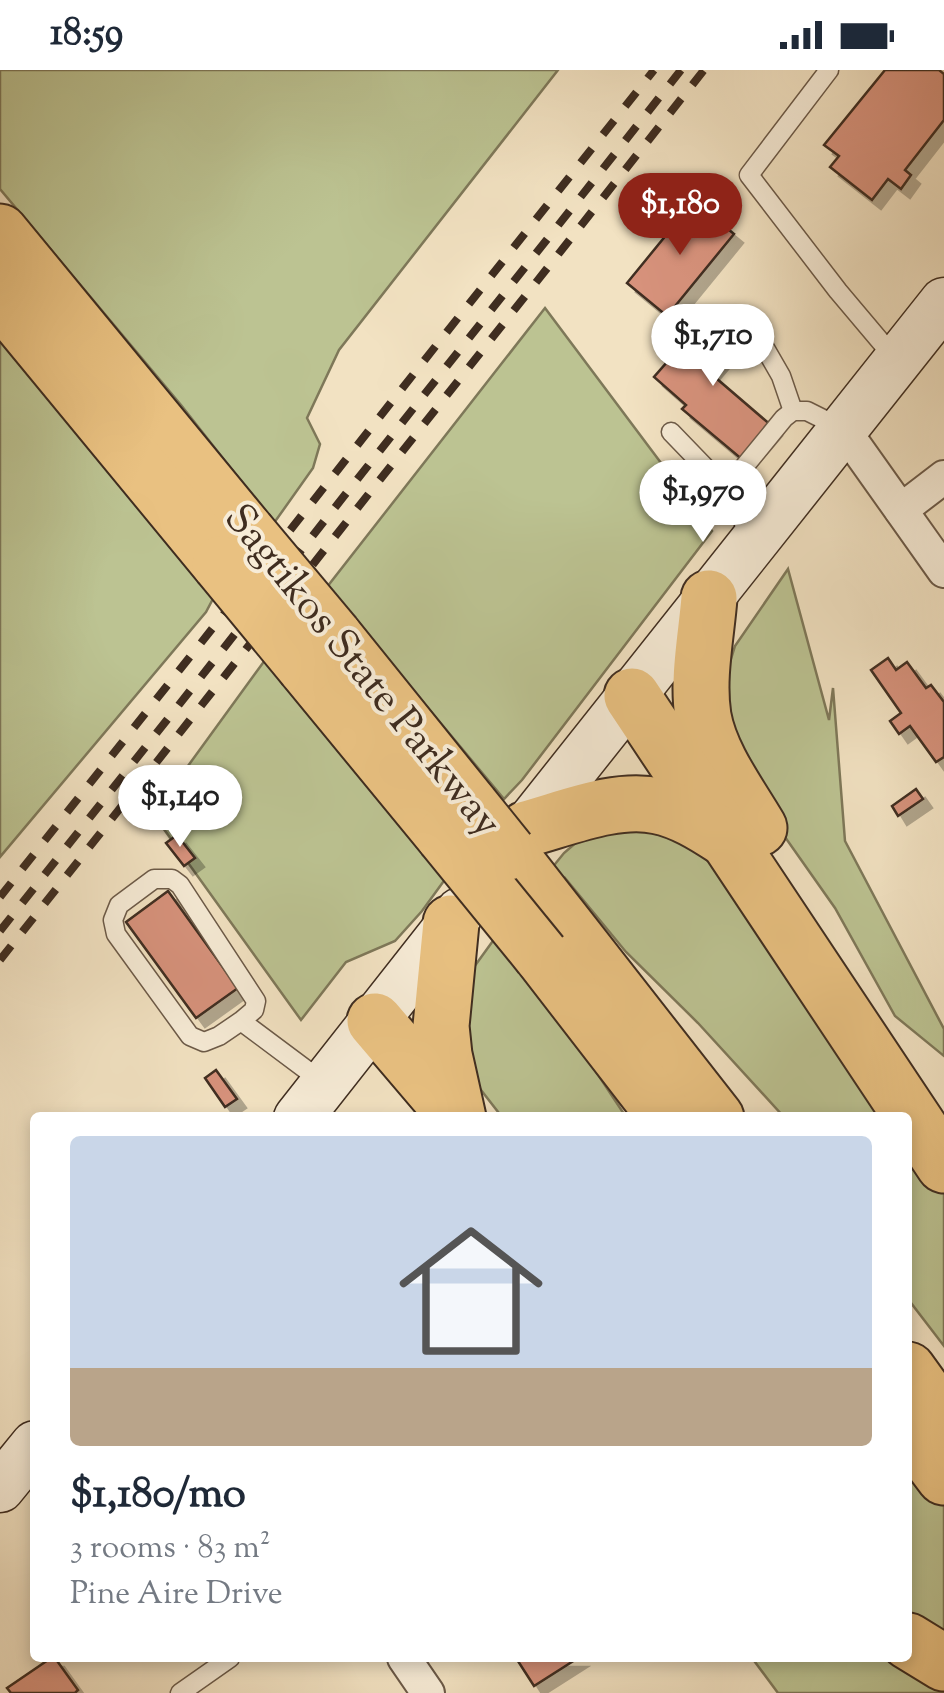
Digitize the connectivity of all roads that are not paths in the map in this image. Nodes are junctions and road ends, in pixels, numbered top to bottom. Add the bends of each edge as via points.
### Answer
1 (829, 70) edge
2 (0, 232) edge
3 (0, 297) edge
4 (944, 302) edge
5 (748, 317) dead end
6 (897, 362) junction
7 (792, 411) junction
8 (844, 430) junction
9 (671, 432) dead end
10 (944, 477) edge
11 (726, 488) junction
12 (901, 510) junction
13 (757, 539) junction
14 (234, 548) junction
15 (944, 571) edge
16 (710, 598) junction
17 (639, 687) junction
18 (526, 829) junction
19 (744, 839) junction
20 (451, 923) junction
21 (556, 944) junction
22 (241, 1021) junction
23 (338, 1067) edge
24 (944, 1108) edge
25 (407, 1112) edge
26 (444, 1112) edge
27 (457, 1112) edge
28 (663, 1112) edge
29 (710, 1112) edge
30 (911, 1112) edge
31 (912, 1113) edge
32 (944, 1165) edge
33 (912, 1334) edge
34 (944, 1371) edge
35 (912, 1376) edge
36 (944, 1420) edge
37 (912, 1434) edge
38 (30, 1452) edge
39 (944, 1477) edge
40 (0, 1488) edge
41 (912, 1643) edge
42 (224, 1662) edge
43 (407, 1662) edge
44 (944, 1663) edge
45 (180, 1693) edge
46 (428, 1693) edge

1 - 6 lane via 750,174
2 - 14 highway, Sagtikos State Parkway
3 - 14 highway, Sagtikos State Parkway
4 - 6 street
5 - 7 lane via 782,376
6 - 8 street
7 - 8 lane via 807,411
7 - 11 lane
8 - 12 street
8 - 13 street
9 - 11 lane
10 - 12 street
11 - 13 lane
12 - 15 street
13 - 16 street
14 - 21 highway, Sagtikos State Parkway, bridge
16 - 17 street
16 - 19 highway via 703,716
17 - 18 street
17 - 19 highway
18 - 19 highway via 644,804
18 - 20 street
19 - 24 highway
19 - 30 highway
20 - 23 street
20 - 27 highway via 441,1026
21 - 28 highway, Sagtikos State Parkway
21 - 29 highway, Sagtikos State Parkway
22 - 22 lane via 204,1042 190,1036 116,934 119,905 154,879 180,885 256,1002
22 - 23 lane
23 - 25 highway
23 - 26 highway
31 - 32 highway
33 - 34 highway
35 - 36 highway
37 - 39 highway
38 - 40 street
41 - 44 highway
42 - 45 lane
43 - 46 street

